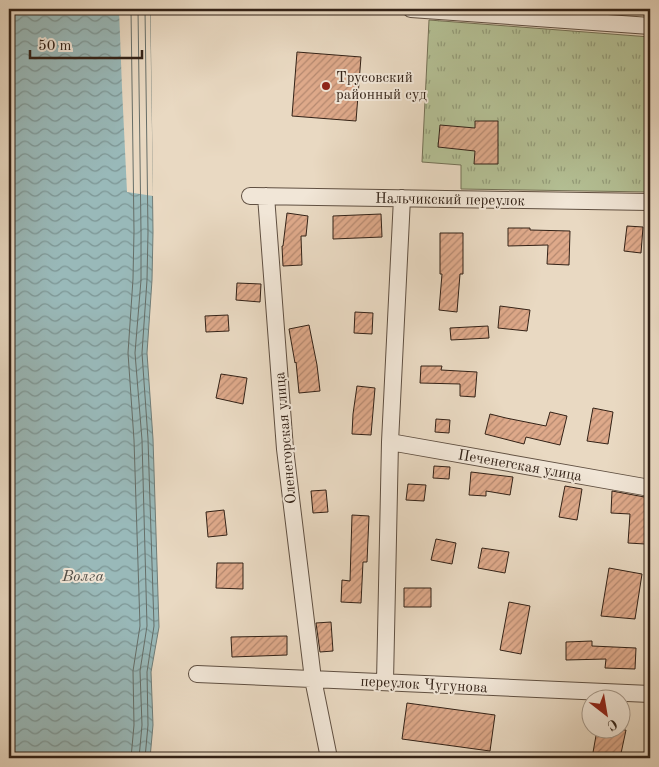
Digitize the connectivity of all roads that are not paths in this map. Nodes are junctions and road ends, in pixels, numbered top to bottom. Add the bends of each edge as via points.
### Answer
1 (411, 9) edge
2 (650, 26) edge
3 (258, 196) joint
4 (402, 198) junction
5 (650, 202) edge
6 (390, 442) junction
7 (650, 488) edge
8 (197, 674) dead end
9 (313, 679) junction
10 (385, 682) junction
11 (650, 694) edge
12 (329, 758) edge

1 - 2 street
3 - 4 street, Нальчикский переулок
3 - 9 street, Оленегорская улица
4 - 5 street, Нальчикский переулок
4 - 6 street
6 - 7 street, Печенегская улица
6 - 10 street
8 - 9 street, переулок Чугунова
9 - 10 street, переулок Чугунова
9 - 12 street, Оленегорская улица
10 - 11 street, переулок Чугунова

